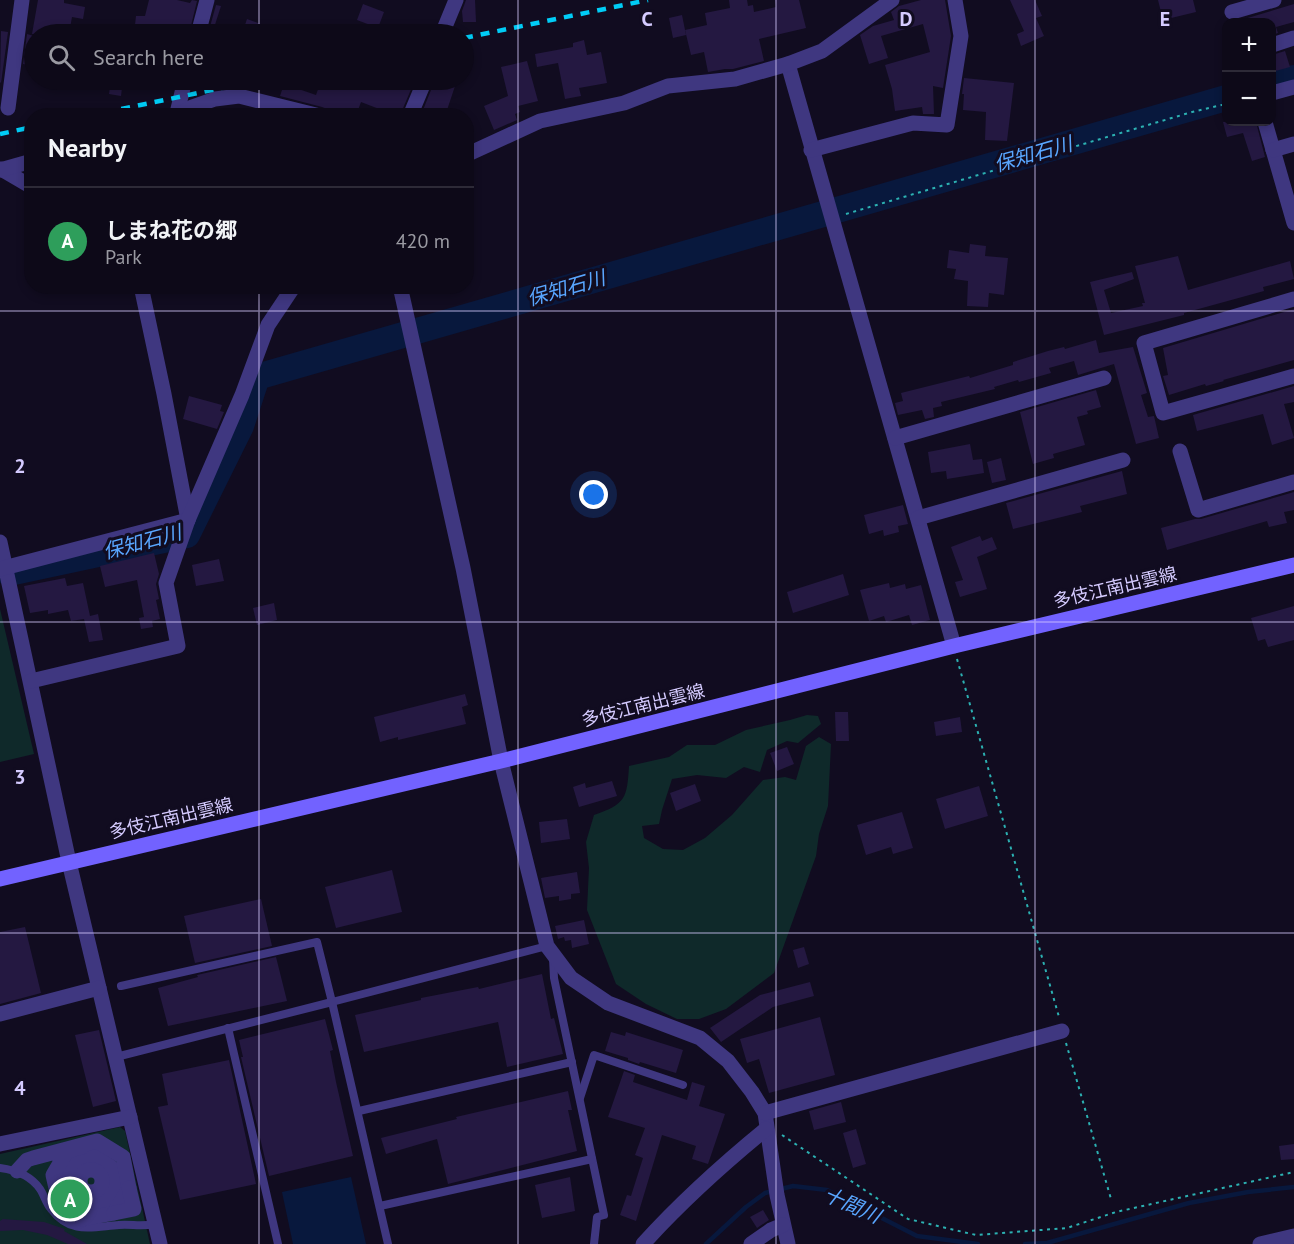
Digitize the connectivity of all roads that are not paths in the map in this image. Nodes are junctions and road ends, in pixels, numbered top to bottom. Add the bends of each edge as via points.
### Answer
1 (22, 0) edge
2 (207, 0) edge
3 (456, 0) edge
4 (892, 0) edge
5 (955, 0) edge
6 (1274, 0) edge
7 (1232, 12) edge
8 (201, 24) edge
9 (446, 24) edge
10 (1294, 38) edge
11 (1276, 44) edge
12 (789, 64) junction
13 (1294, 87) edge
14 (183, 90) edge
15 (421, 90) edge
16 (1276, 92) edge
17 (8, 108) dead end
18 (178, 108) edge
19 (192, 108) edge
20 (288, 108) edge
21 (413, 108) edge
22 (1266, 126) edge
23 (1294, 144) edge
24 (812, 150) junction
25 (1273, 150) junction
26 (474, 151) edge
27 (24, 163) edge
28 (0, 170) edge
29 (24, 183) edge
30 (1294, 223) edge
31 (143, 294) edge
32 (289, 294) edge
33 (402, 294) edge
34 (1294, 299) edge
35 (1294, 376) edge
36 (1104, 378) dead end
37 (896, 438) junction
38 (1180, 451) dead end
39 (1123, 460) dead end
40 (1294, 482) edge
41 (918, 518) junction
42 (188, 520) junction
43 (0, 542) edge
44 (1294, 565) edge
45 (3, 568) edge
46 (954, 646) junction
47 (31, 681) junction
48 (501, 761) junction
49 (69, 862) junction
50 (0, 879) edge
51 (550, 950) junction
52 (121, 986) dead end
53 (99, 988) junction
54 (332, 1002) junction
55 (0, 1014) edge
56 (228, 1028) junction
57 (1062, 1031) road end
58 (116, 1057) junction
59 (572, 1062) junction
60 (683, 1085) dead end
61 (579, 1098) junction
62 (358, 1111) junction
63 (765, 1113) junction
64 (130, 1117) junction
65 (766, 1129) junction
66 (0, 1143) edge
67 (82, 1146) junction
68 (592, 1159) junction
69 (0, 1168) edge
70 (17, 1171) junction
71 (83, 1178) junction
72 (122, 1201) junction
73 (380, 1206) junction
74 (64, 1221) junction
75 (155, 1224) junction
76 (783, 1225) junction
77 (102, 1228) junction
78 (1294, 1236) edge
79 (160, 1244) edge
80 (278, 1244) edge
81 (388, 1244) edge
82 (594, 1244) edge
83 (643, 1244) edge
84 (752, 1244) edge
85 (788, 1244) edge
86 (1260, 1244) edge

1 - 17 street
2 - 8 street
3 - 9 street
4 - 12 street via 822,51
5 - 24 street via 961,36 946,125 913,123
6 - 7 street
10 - 11 street
12 - 24 street
12 - 26 street via 735,79 668,86 624,103 540,121
13 - 16 street
14 - 18 street
15 - 21 street
19 - 20 street via 215,99 239,96
22 - 25 street
23 - 25 street
24 - 37 street
25 - 30 street
27 - 28 street
28 - 29 street
31 - 42 street
32 - 42 street via 268,325
33 - 48 street
34 - 35 street via 1144,344 1163,413
36 - 37 street
37 - 41 street
38 - 40 street via 1198,510
39 - 41 street
41 - 46 street
42 - 45 street
42 - 47 street via 166,583 178,646
43 - 45 street
44 - 46 main road, 多伎江南出雲線
45 - 47 street
46 - 48 main road, 多伎江南出雲線
47 - 49 street
48 - 49 main road, 多伎江南出雲線
48 - 51 street
49 - 50 main road, 多伎江南出雲線
49 - 53 street
51 - 54 lane
51 - 59 lane
51 - 63 street via 571,978 608,1003 700,1038 728,1062
52 - 54 lane via 317,942
53 - 55 street
53 - 58 street
54 - 56 lane
54 - 62 lane
56 - 58 lane
56 - 80 lane
57 - 63 street
58 - 64 street
59 - 61 lane
59 - 62 lane
60 - 61 lane via 594,1055
61 - 68 lane
62 - 73 lane
63 - 65 street
64 - 66 street
64 - 75 street
65 - 76 street
65 - 83 street via 708,1177
67 - 71 street
67 - 71 street via 68,1151
67 - 71 street via 98,1142
68 - 73 lane
68 - 82 lane via 604,1215 597,1217
69 - 70 lane
70 - 71 lane via 33,1181
70 - 71 street via 27,1160
71 - 72 street
71 - 72 street
71 - 72 street via 59,1201 83,1219
71 - 74 street
71 - 74 lane via 49,1208
71 - 77 street
73 - 81 lane
74 - 77 lane
75 - 77 lane
75 - 79 street
76 - 84 street
76 - 85 street
78 - 86 street

